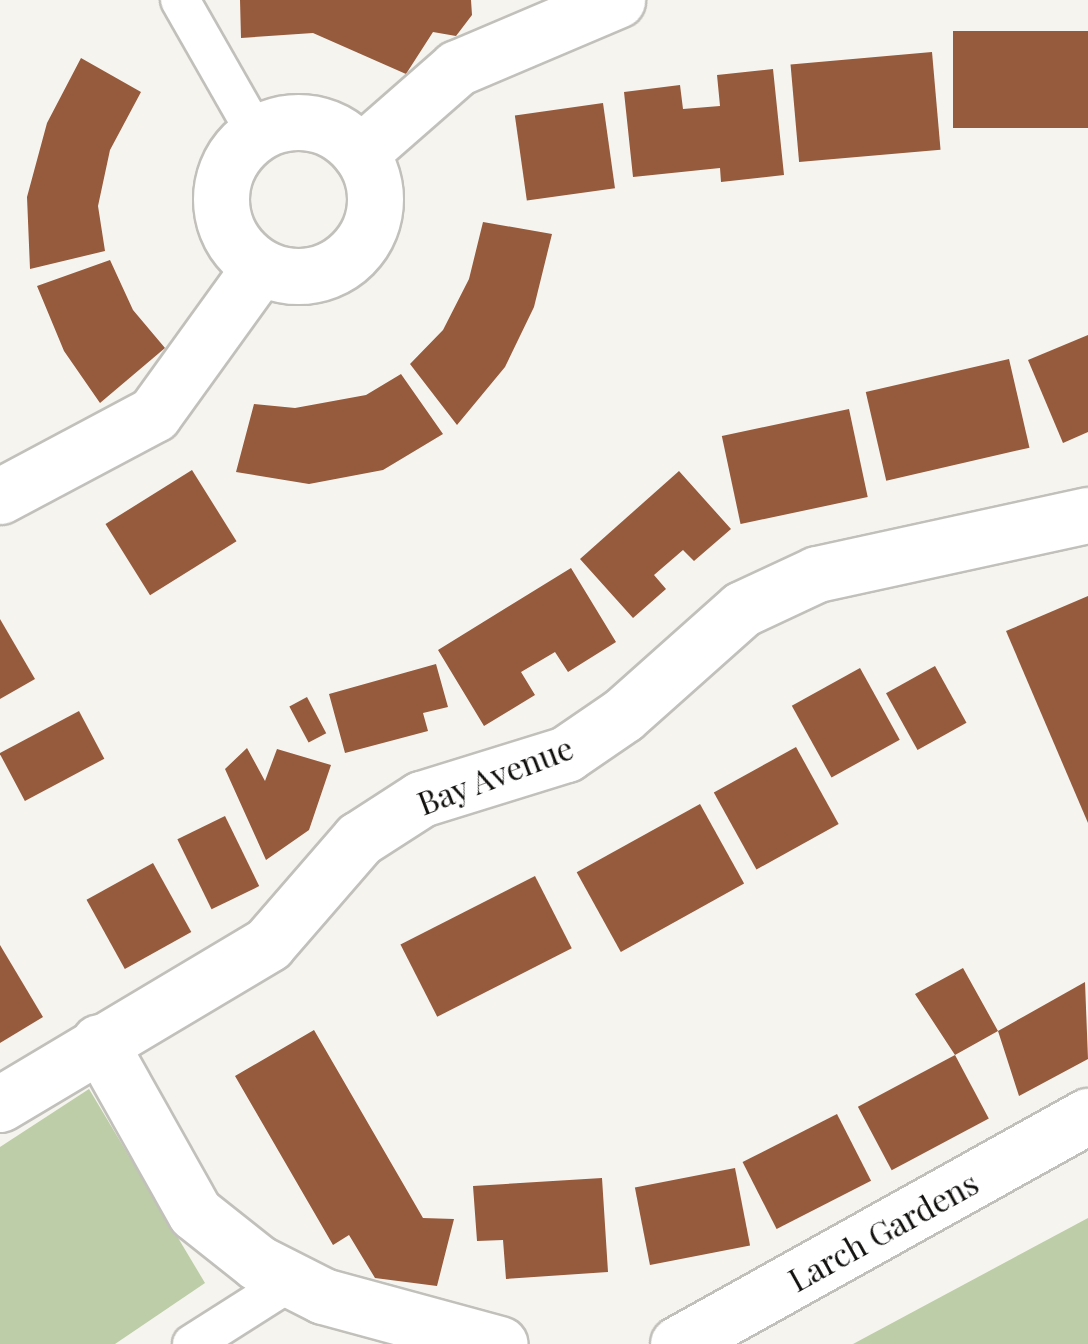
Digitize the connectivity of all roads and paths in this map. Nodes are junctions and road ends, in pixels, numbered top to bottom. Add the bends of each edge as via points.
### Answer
1 (180, 0) edge
2 (617, 0) edge
3 (256, 133) junction
4 (360, 153) junction
5 (260, 267) junction
6 (0, 496) edge
7 (1088, 514) edge
8 (99, 1042) junction
9 (0, 1104) edge
10 (1088, 1116) edge
11 (293, 1280) junction
12 (192, 1344) edge
13 (500, 1344) edge
14 (678, 1344) edge

1 - 3 lane
2 - 4 street via 457,68
3 - 4 street via 301,122 324,126
3 - 5 street via 227,168 221,213 236,244
4 - 5 street via 373,180 375,210 345,261 318,274 288,276
5 - 6 street via 154,414
7 - 8 street, Bay Avenue via 817,574 742,609 623,715 566,754 421,799 360,840 268,944
8 - 9 street, Bay Avenue
8 - 11 street via 195,1212 258,1262
10 - 14 street, Larch Gardens
11 - 12 lane
11 - 13 street via 408,1324

